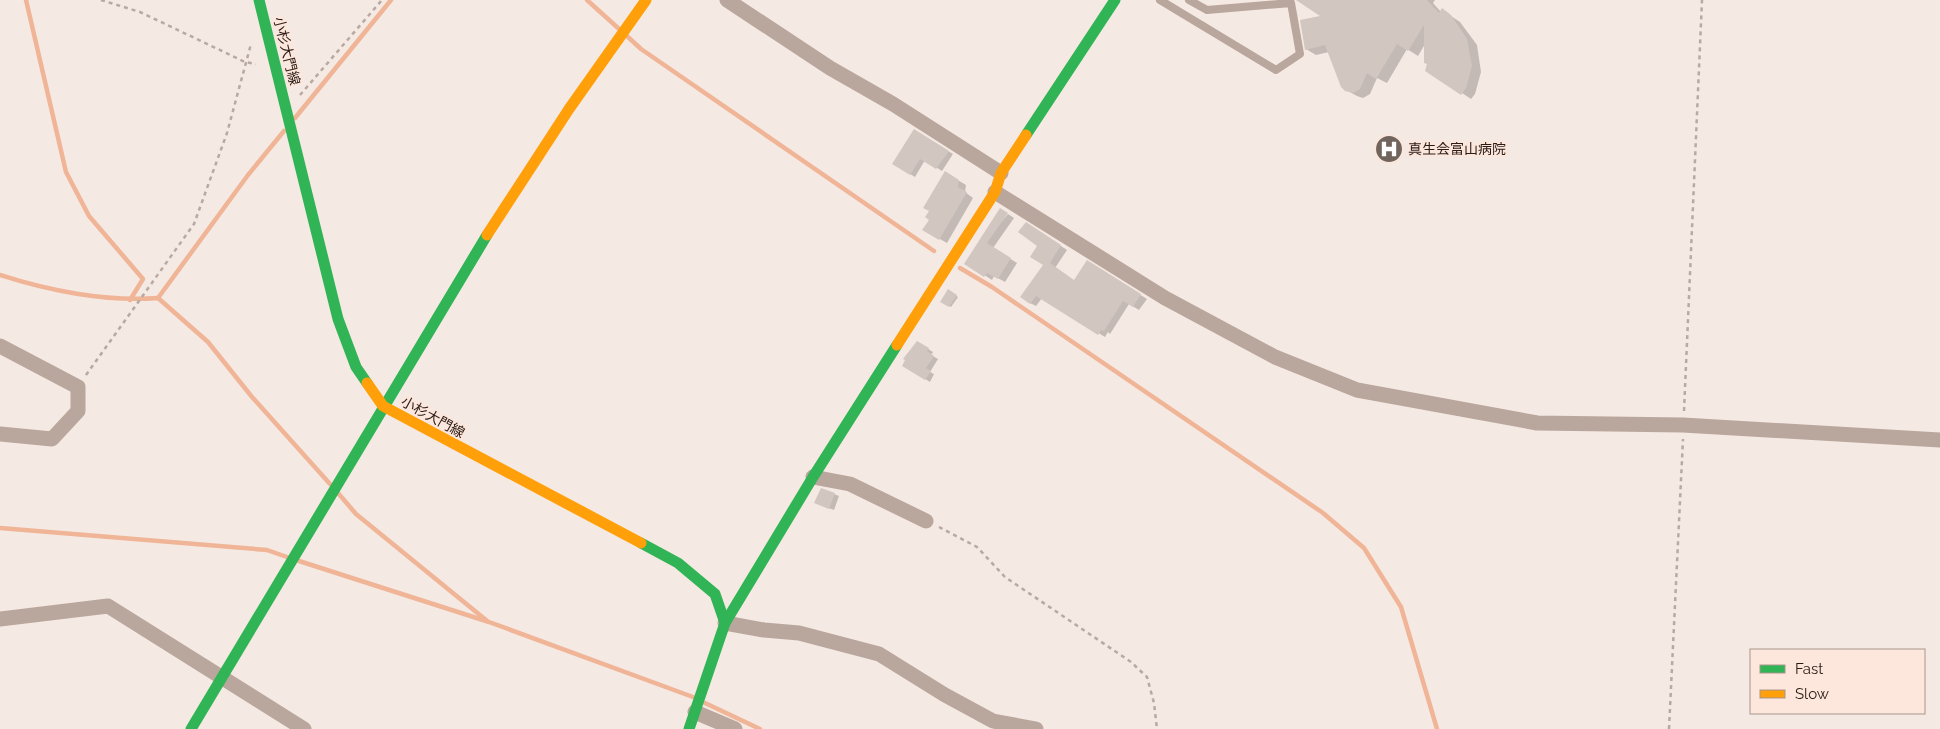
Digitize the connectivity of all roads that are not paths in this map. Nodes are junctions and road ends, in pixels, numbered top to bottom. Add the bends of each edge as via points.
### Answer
1 (259, 0) edge
2 (646, 0) edge
3 (727, 0) edge
4 (1116, 0) edge
5 (1160, 0) edge
6 (1188, 0) edge
7 (1001, 173) junction
8 (995, 192) junction
9 (0, 346) edge
10 (383, 406) junction
11 (0, 434) edge
12 (1940, 440) edge
13 (813, 477) junction
14 (926, 521) road end
15 (0, 619) edge
16 (725, 623) junction
17 (221, 676) junction
18 (695, 712) junction
19 (191, 729) edge
20 (304, 729) edge
21 (688, 729) edge
22 (735, 729) edge
23 (1036, 729) edge

1 - 10 street, 小杉大門線 via 338,320 356,367
2 - 10 street via 547,142
3 - 7 street via 830,68
4 - 7 street
5 - 6 lane via 1276,70 1300,54 1291,3 1207,10
7 - 8 street
8 - 12 street via 1165,298 1275,357 1357,390 1537,423 1683,425
8 - 13 street
9 - 11 street via 78,387 78,412 52,439
10 - 16 street, 小杉大門線 via 678,563 715,594
10 - 17 street
13 - 14 street via 850,484
13 - 16 street
15 - 17 street via 108,606
16 - 18 street
16 - 23 street via 799,633 879,654 993,720
17 - 19 street
17 - 20 street
18 - 21 street
18 - 22 street

